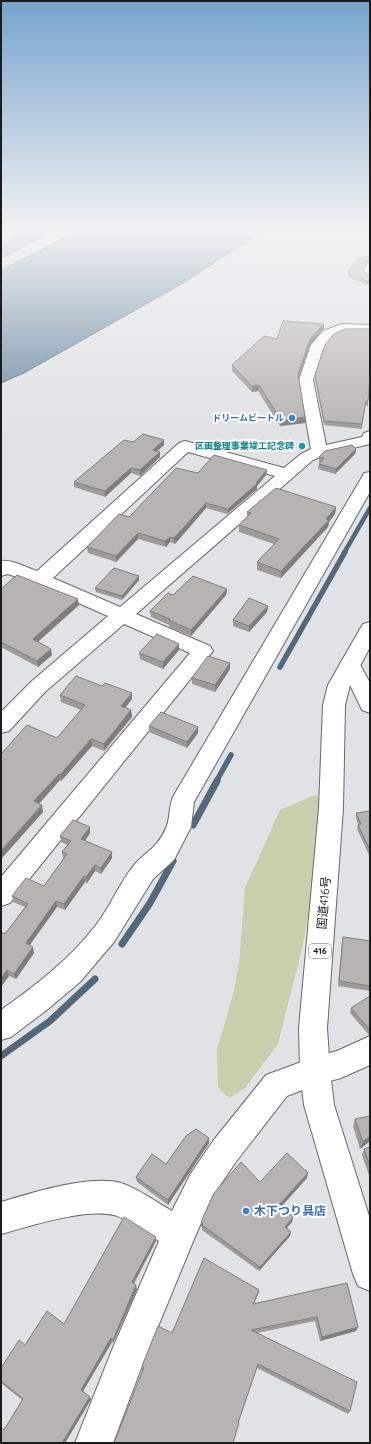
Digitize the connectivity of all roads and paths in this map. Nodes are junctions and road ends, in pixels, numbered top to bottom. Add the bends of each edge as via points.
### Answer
1 (370, 329) edge
2 (370, 436) edge
3 (319, 451) junction
4 (288, 474) junction
5 (370, 477) edge
6 (1, 570) edge
7 (40, 579) junction
8 (122, 615) junction
9 (370, 629) edge
10 (350, 664) junction
11 (370, 705) edge
12 (1, 725) edge
13 (1, 895) edge
14 (1, 1027) edge
15 (370, 1050) edge
16 (315, 1071) junction
17 (1, 1218) edge
18 (179, 1234) junction
19 (370, 1274) edge
20 (94, 1443) edge

1 - 3 main road via 342,328 328,334 316,348 306,380
2 - 3 main road via 368,440
3 - 4 main road
4 - 7 main road via 185,446
4 - 8 main road
5 - 14 main road via 182,802 179,827 165,853 144,872 105,934 70,973
6 - 7 main road via 5,566
7 - 8 main road
8 - 12 main road via 39,686
8 - 13 main road via 203,651
9 - 10 main road, 国道416号 / 416
10 - 11 main road
10 - 16 main road, 国道416号 / 416 via 339,685 334,705 328,868 313,1028
15 - 16 main road via 341,1064
16 - 18 main road via 277,1085 224,1152 201,1186
16 - 19 main road, 国道416号 / 416 via 319,1105
17 - 18 main road via 49,1204 96,1197 120,1199
18 - 20 main road

